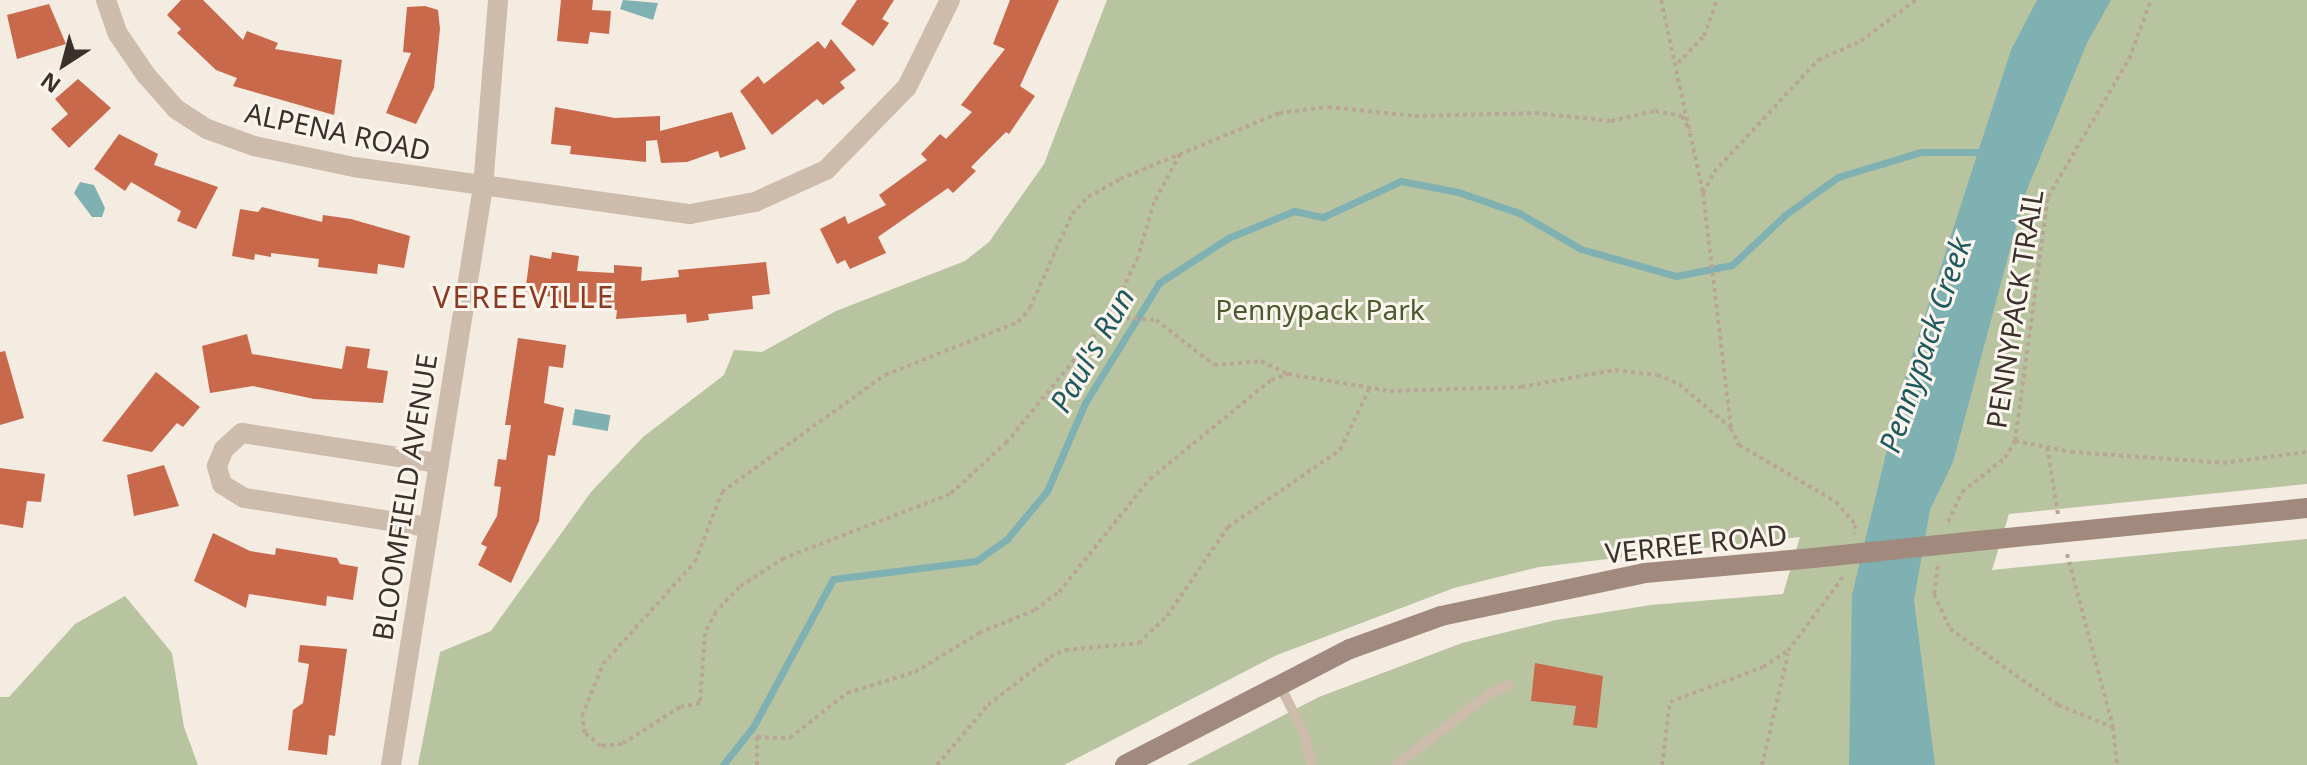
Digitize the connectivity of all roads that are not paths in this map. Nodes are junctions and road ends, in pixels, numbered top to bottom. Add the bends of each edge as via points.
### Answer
1 (106, 0) edge
2 (498, 0) edge
3 (950, 0) edge
4 (483, 187) junction
5 (437, 463) junction
6 (2307, 508) edge
7 (428, 527) junction
8 (1279, 684) junction
9 (1509, 685) dead end
10 (391, 765) edge
11 (1125, 765) edge
12 (1312, 765) edge
13 (1396, 765) edge

1 - 4 street, ALPENA ROAD via 118,34 146,75 176,109 207,129 254,146
2 - 4 street, BLOOMFIELD AVENUE
3 - 4 street, ALPENA ROAD via 907,87 873,127 826,170 755,202 690,214
4 - 5 street, BLOOMFIELD AVENUE
5 - 7 street, BLOOMFIELD AVENUE
5 - 7 street via 242,433 224,449 217,466 222,484 244,498
6 - 8 main road, VERREE ROAD, bridge via 1645,573 1441,616 1350,649
7 - 10 street, BLOOMFIELD AVENUE
8 - 11 main road, VERREE ROAD
8 - 12 lane via 1304,733
9 - 13 lane

